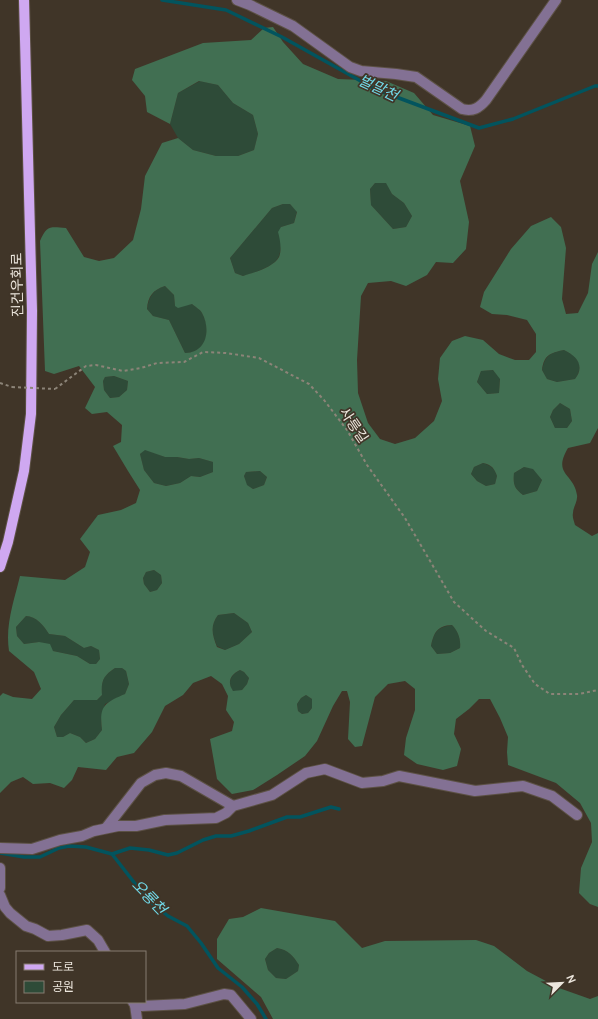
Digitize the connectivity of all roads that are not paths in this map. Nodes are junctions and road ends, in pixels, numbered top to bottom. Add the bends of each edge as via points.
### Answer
1 (24, 0) edge
2 (237, 0) edge
3 (556, 0) edge
4 (0, 567) edge
5 (233, 806) junction
6 (577, 815) dead end
7 (106, 828) junction
8 (0, 848) edge
9 (0, 868) edge
10 (0, 888) edge
11 (0, 895) edge
12 (104, 951) edge
13 (134, 1003) edge
14 (137, 1019) edge
15 (251, 1019) edge

1 - 4 main road, 진건우회로 via 32,311 31,414 24,471
2 - 3 street via 293,26 350,67 361,71 416,77 462,109 470,111 480,107 486,100
5 - 6 street via 272,795 306,773 325,769 362,783 399,776 475,791 523,786 552,796
5 - 7 street via 216,818 165,820 136,826
5 - 7 street via 181,776 166,772 141,783
7 - 8 street via 32,849
9 - 10 street
11 - 12 street via 5,908 26,926 48,936 87,930 98,940
13 - 14 street
13 - 15 street via 142,1006 185,1004 224,994 232,995

